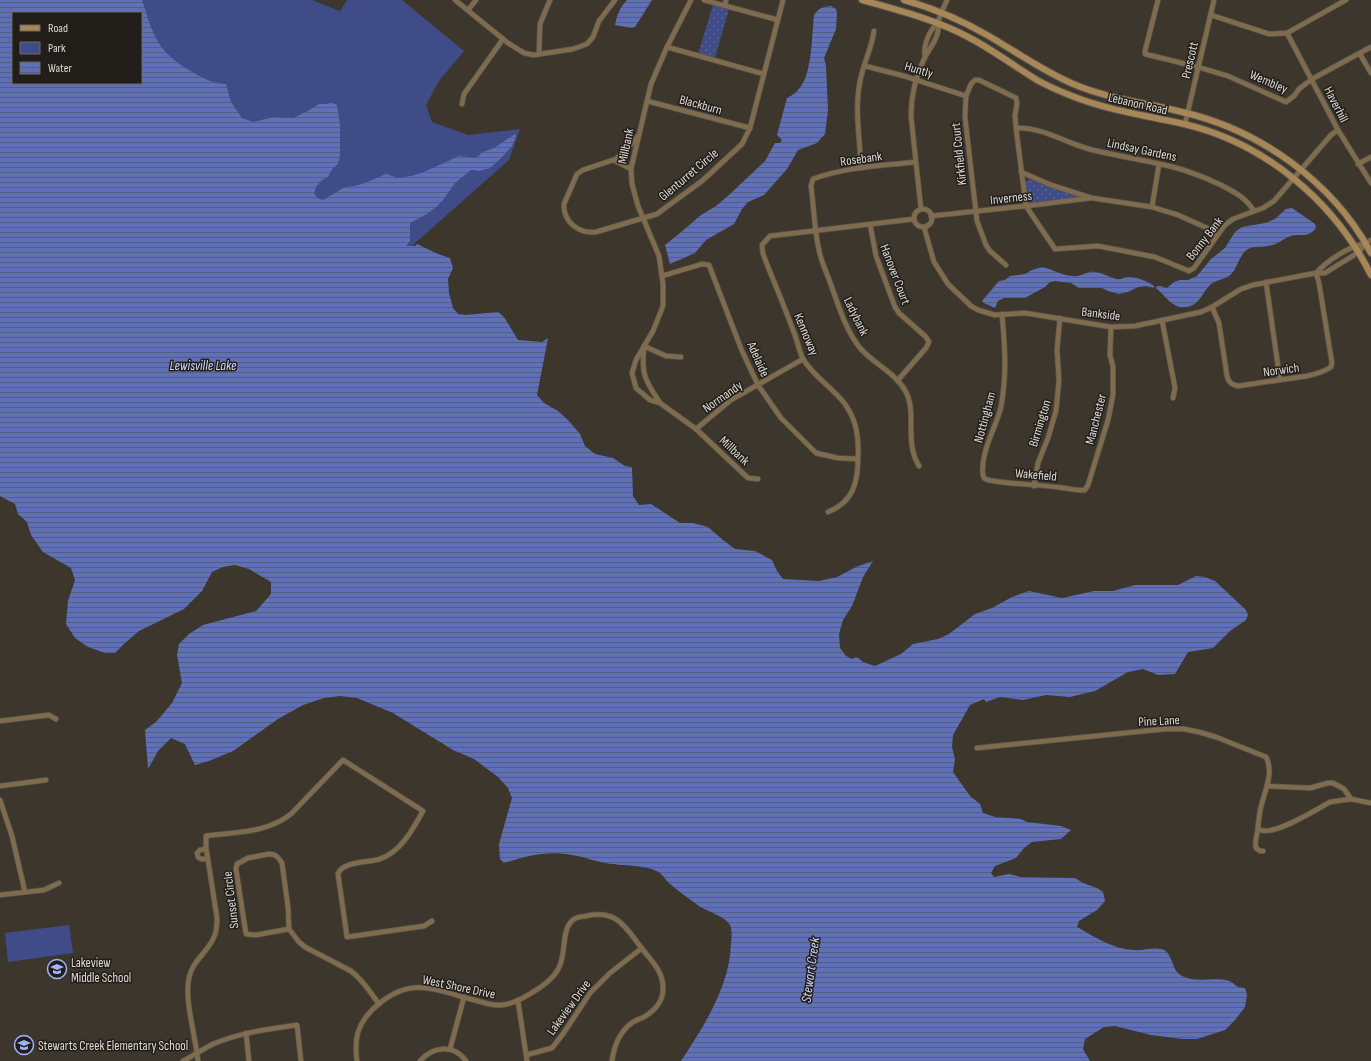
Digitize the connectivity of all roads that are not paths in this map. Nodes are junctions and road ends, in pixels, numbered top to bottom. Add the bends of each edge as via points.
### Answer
1 (455, 0) edge
2 (476, 0) edge
3 (615, 0) edge
4 (691, 0) edge
5 (704, 0) edge
6 (726, 0) edge
7 (783, 0) edge
8 (862, 0) edge
9 (904, 0) edge
10 (947, 0) edge
11 (1158, 0) edge
12 (1214, 0) edge
13 (1346, 0) edge
14 (548, 1) edge
15 (718, 2) edge
16 (725, 6) junction
17 (468, 10) junction
18 (942, 13) junction
19 (1211, 15) junction
20 (778, 20) junction
21 (938, 23) junction
22 (874, 31) dead end
23 (1287, 33) junction
24 (503, 39) junction
25 (667, 47) junction
26 (1371, 47) edge
27 (539, 54) junction
28 (1360, 54) junction
29 (925, 58) junction
30 (865, 66) junction
31 (1198, 66) junction
32 (1371, 73) edge
33 (764, 74) junction
34 (1312, 79) junction
35 (916, 80) junction
36 (966, 96) junction
37 (647, 101) junction
38 (462, 104) dead end
39 (1188, 113) junction
40 (1185, 124) junction
41 (750, 128) junction
42 (1016, 128) junction
43 (1338, 130) junction
44 (638, 136) junction
45 (1371, 157) edge
46 (614, 160) junction
47 (915, 162) junction
48 (1159, 164) junction
49 (1358, 164) junction
50 (861, 168) junction
51 (631, 169) junction
52 (1301, 170) junction
53 (1021, 172) junction
54 (1294, 179) junction
55 (812, 181) joint
56 (1371, 183) edge
57 (1092, 198) junction
58 (1026, 206) junction
59 (1152, 207) junction
60 (921, 209) junction
61 (975, 211) junction
62 (1254, 211) junction
63 (931, 216) junction
64 (643, 218) junction
65 (914, 218) junction
66 (870, 224) junction
67 (924, 227) junction
68 (816, 230) junction
69 (1217, 235) junction
70 (1368, 242) edge
71 (1355, 246) junction
72 (1359, 252) junction
73 (1371, 253) edge
74 (1006, 265) dead end
75 (1316, 273) junction
76 (1371, 275) edge
77 (662, 276) junction
78 (1266, 282) junction
79 (1212, 308) junction
80 (1002, 314) junction
81 (1060, 318) junction
82 (1162, 320) junction
83 (1111, 327) junction
84 (644, 346) junction
85 (681, 357) dead end
86 (803, 359) junction
87 (898, 380) junction
88 (1280, 380) junction
89 (758, 385) junction
90 (1174, 398) dead end
91 (660, 403) junction
92 (696, 429) junction
93 (858, 459) junction
94 (919, 466) dead end
95 (984, 478) joint
96 (758, 479) dead end
97 (1034, 486) junction
98 (1085, 490) joint
99 (828, 512) dead end
100 (56, 719) dead end
101 (0, 721) edge
102 (977, 748) dead end
103 (46, 780) dead end
104 (0, 786) edge
105 (1267, 786) junction
106 (1351, 799) junction
107 (0, 800) edge
108 (1371, 804) edge
109 (1258, 827) junction
110 (206, 849) junction
111 (1263, 851) dead end
112 (207, 859) junction
113 (59, 883) dead end
114 (25, 892) junction
115 (0, 895) edge
116 (432, 921) dead end
117 (290, 929) junction
118 (642, 948) junction
119 (464, 997) junction
120 (518, 1001) junction
121 (379, 1004) junction
122 (246, 1033) junction
123 (450, 1050) junction
124 (197, 1054) junction
125 (526, 1055) junction
126 (183, 1061) edge
127 (198, 1061) edge
128 (249, 1061) edge
129 (301, 1061) edge
130 (357, 1061) edge
131 (420, 1061) edge
132 (466, 1061) edge
133 (526, 1061) edge
134 (612, 1061) edge

1 - 17 street
2 - 17 street
3 - 27 street via 587,44
4 - 25 street, Millbank
5 - 15 street
6 - 16 street
7 - 20 street, Glenturret Circle
8 - 21 main road, Lebanon Road
9 - 18 main road, Lebanon Road
10 - 18 street
11 - 31 street, Wembley via 1145,54
12 - 19 street, Prescott
13 - 23 street
14 - 27 street via 540,24
15 - 16 street
16 - 20 street
17 - 24 street
18 - 21 street
18 - 39 main road, Lebanon Road via 988,35 1054,76 1079,87 1112,98
19 - 23 street via 1269,34
19 - 31 street, Prescott
20 - 33 street, Glenturret Circle
21 - 29 street via 939,30 934,44
21 - 29 street via 930,32
21 - 40 main road, Lebanon Road via 971,38 1038,81 1068,94 1121,111
22 - 30 street via 873,44
23 - 34 street, Haverhill
24 - 27 street via 524,53
24 - 38 street via 464,94
25 - 33 street
25 - 37 street, Millbank via 651,84
26 - 28 street, Wembley
28 - 32 street
28 - 34 street, Wembley
29 - 35 street
30 - 35 street, Huntly
30 - 50 street via 857,111
31 - 34 street, Wembley via 1228,76 1286,102
31 - 39 street, Prescott
33 - 41 street, Glenturret Circle
34 - 43 street, Haverhill
35 - 36 street, Huntly
35 - 47 street via 911,100
36 - 42 street, Kirkfield Court via 975,80 1013,96 1017,100
36 - 61 street, Kirkfield Court via 965,130
37 - 41 street, Blackburn
37 - 44 street, Millbank
39 - 40 street, Prescott
39 - 52 main road, Lebanon Road via 1247,135
40 - 54 main road, Lebanon Road via 1246,147
41 - 64 street, Glenturret Circle via 742,144 705,179 657,214
42 - 48 street, Lindsay Gardens via 1035,129 1089,149
42 - 53 street
43 - 49 street, Haverhill
43 - 52 street, Bonny Bank
44 - 46 street, Glenturret Circle
44 - 51 street, Millbank
45 - 49 street
46 - 51 street
46 - 64 street, Glenturret Circle via 577,174 564,204 566,218 573,226 588,233
47 - 50 street, Rosebank
47 - 60 street
48 - 59 street
48 - 62 street, Lindsay Gardens via 1189,172 1225,187 1244,198
49 - 56 street, Haverhill
50 - 55 street, Rosebank
51 - 64 street, Millbank via 632,184
52 - 54 street, Bonny Bank
52 - 70 main road, Lebanon Road via 1342,209
53 - 57 street, Inverness
53 - 58 street
54 - 62 street, Bonny Bank via 1274,201
54 - 71 main road, Lebanon Road via 1321,203
55 - 68 street, Ladybank
57 - 58 street, Inverness
57 - 59 street, Inverness
58 - 61 street, Inverness
58 - 69 street, Bonny Bank via 1055,249 1098,246 1155,257 1189,271 1210,248
59 - 69 street, Inverness via 1178,215
60 - 63 street via 927,210
60 - 65 street via 915,212
61 - 63 street, Inverness
61 - 74 street, Kirkfield Court via 979,230 986,245
62 - 69 street, Bonny Bank via 1233,219
63 - 67 street via 930,223
64 - 77 street, Millbank via 658,256
65 - 66 street
65 - 67 street via 917,225
66 - 68 street
66 - 87 street, Hanover Court via 876,256 895,307 929,342
67 - 80 street, Bankside via 934,262 948,284 978,310 989,314
68 - 86 street, Kennoway via 770,236 762,246
68 - 87 street, Ladybank via 822,260 850,333 861,348
70 - 71 street, Bankside
70 - 72 street, Bankside
70 - 73 main road, Lebanon Road
71 - 72 main road, Lebanon Road
71 - 75 street, Bankside via 1322,266
72 - 75 street, Bankside via 1325,273
72 - 76 main road, Lebanon Road
75 - 78 street, Bankside
75 - 88 street, Norwich via 1322,297 1331,367 1307,376
77 - 84 street, Millbank via 663,306
77 - 89 street, Adelaide via 702,264 709,265
78 - 79 street, Bankside via 1241,289
78 - 88 street
79 - 82 street, Bankside
79 - 88 street, Norwich via 1219,323 1229,382 1238,386
80 - 81 street, Bankside via 1025,313
80 - 95 street, Nottingham via 1006,371 1000,408 986,448 982,472
81 - 83 street, Bankside
81 - 97 street, Birmington via 1056,411 1038,463
82 - 83 street, Bankside via 1135,326
82 - 90 street via 1175,388
83 - 98 street, Manchester via 1112,402
84 - 85 street via 666,356
84 - 91 street, Millbank via 643,374
84 - 91 street, Millbank via 632,373 636,388 650,400
86 - 89 street, Normandy
86 - 93 street, Kennoway via 844,402 852,415 859,439
87 - 94 street, Ladybank via 907,393 910,405 912,449
89 - 92 street, Normandy via 731,400
89 - 93 street, Adelaide via 781,418 816,453
91 - 92 street, Millbank
92 - 96 street, Millbank via 748,478
93 - 99 street, Kennoway via 858,474 851,493 841,505
95 - 97 street, Wakefield
97 - 98 street, Wakefield
100 - 101 street via 49,715
102 - 105 street, Pine Lane via 1184,729 1216,737 1266,757 1270,764
103 - 104 street
105 - 106 street via 1310,788 1334,783 1344,789
105 - 109 street, Pine Lane
106 - 108 street
106 - 109 street via 1330,802 1283,827 1264,831
107 - 114 street via 12,836
109 - 111 street, Pine Lane via 1255,846
110 - 112 street
110 - 112 street via 197,853 201,859
110 - 116 street via 206,836 264,828 282,821 343,760 424,811 395,851 370,862 346,865 339,871 347,937 424,926
112 - 124 street via 217,928 214,937 191,970 189,979 188,991
113 - 114 street via 44,890
114 - 115 street
117 - 117 street, Sunset Circle via 256,935 246,934 237,864 248,858 269,854 278,857 282,862
117 - 121 street via 305,947 357,975
118 - 120 street, West Shore Drive via 623,924 612,916 589,915 573,919 568,927 556,974
118 - 125 street, Lakeview Drive via 610,973 590,993 552,1048
118 - 134 street via 662,978 662,998 653,1010 634,1021 622,1033 614,1047
119 - 120 street, West Shore Drive via 500,1006
119 - 121 street, West Shore Drive via 433,989 411,987
119 - 123 street
120 - 125 street
121 - 130 street, West Shore Drive via 359,1027 356,1043
122 - 124 street via 211,1045
122 - 128 street
122 - 129 street via 297,1025
123 - 131 street via 433,1051
123 - 132 street via 459,1053
124 - 126 street
124 - 127 street
125 - 133 street

